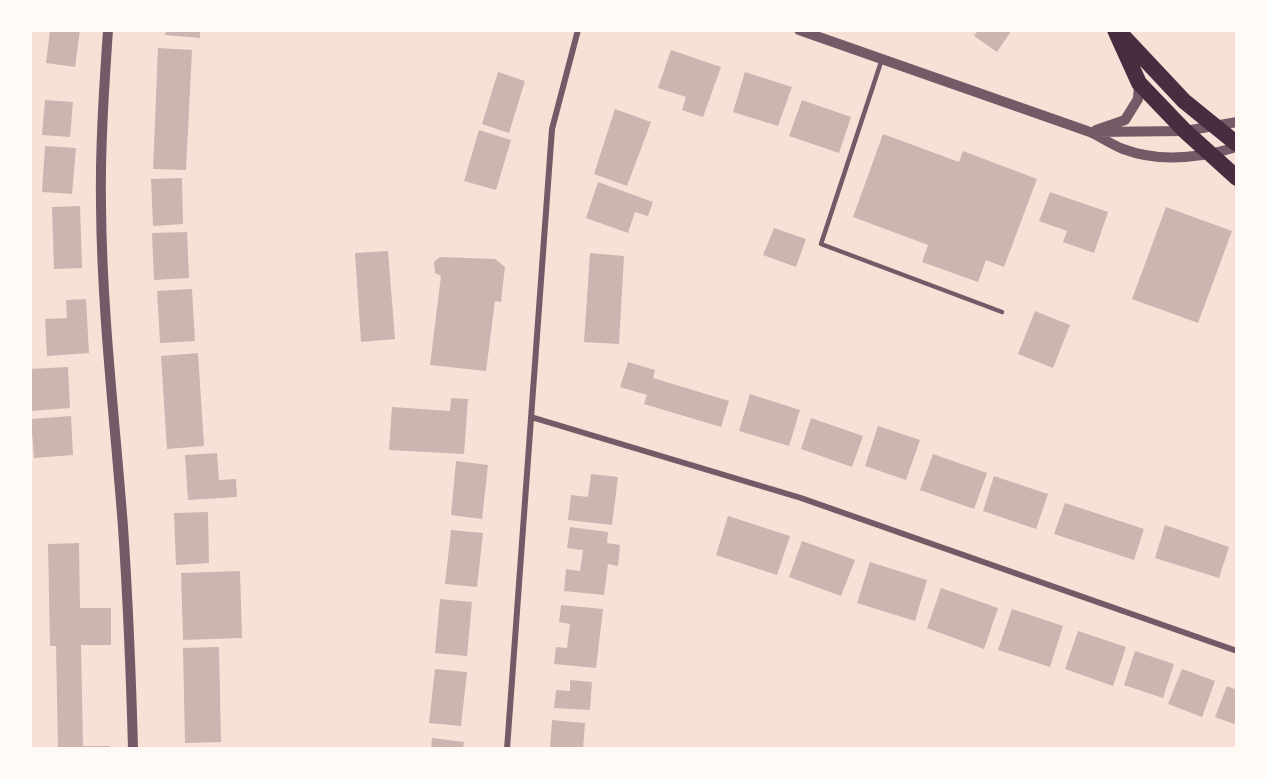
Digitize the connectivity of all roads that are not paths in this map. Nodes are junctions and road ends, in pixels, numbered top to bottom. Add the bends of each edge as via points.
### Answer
1 (108, 30) edge
2 (578, 30) edge
3 (799, 30) edge
4 (1116, 30) edge
5 (882, 59) junction
6 (1138, 83) junction
7 (1237, 122) edge
8 (1215, 126) junction
9 (1185, 131) junction
10 (1090, 132) junction
11 (1237, 146) edge
12 (1211, 154) junction
13 (1237, 178) edge
14 (1002, 312) dead end
15 (531, 417) junction
16 (1237, 651) edge
17 (133, 749) edge
18 (507, 749) edge

1 - 17 street via 101,207 124,540
2 - 15 street via 552,129
3 - 5 street
4 - 6 highway
4 - 8 highway via 1184,101
5 - 10 street
5 - 14 lane via 820,244
6 - 9 highway
6 - 10 street via 1138,99 1125,120
7 - 8 street
8 - 9 street
8 - 11 highway
9 - 10 street
9 - 12 highway
10 - 12 street via 1122,149 1159,158
11 - 12 street
12 - 13 highway
15 - 16 street via 801,498
15 - 18 street

